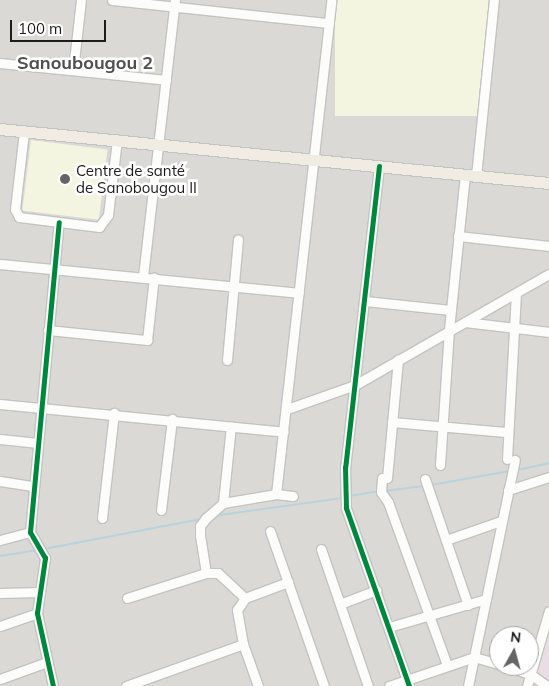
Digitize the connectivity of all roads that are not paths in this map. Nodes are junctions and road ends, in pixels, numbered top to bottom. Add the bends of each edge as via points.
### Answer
1 (82, 0) edge
2 (112, 0) edge
3 (331, 0) edge
4 (494, 0) edge
5 (175, 3) edge
6 (329, 23) junction
7 (0, 63) edge
8 (73, 70) junction
9 (166, 80) junction
10 (0, 129) edge
11 (24, 132) junction
12 (117, 140) junction
13 (160, 144) junction
14 (314, 158) junction
15 (379, 166) junction
16 (471, 175) junction
17 (549, 183) edge
18 (58, 222) junction
19 (458, 236) junction
20 (238, 240) dead end
21 (549, 246) edge
22 (0, 264) edge
23 (54, 269) junction
24 (549, 274) edge
25 (143, 276) junction
26 (154, 277) junction
27 (233, 286) junction
28 (299, 293) junction
29 (516, 293) junction
30 (365, 301) junction
31 (451, 310) junction
32 (465, 322) junction
33 (512, 327) junction
34 (449, 329) junction
35 (48, 330) junction
36 (549, 332) edge
37 (227, 360) dead end
38 (398, 360) junction
39 (355, 385) junction
40 (0, 404) edge
41 (39, 407) junction
42 (287, 409) junction
43 (114, 413) junction
44 (172, 419) junction
45 (392, 422) junction
46 (231, 426) junction
47 (442, 426) junction
48 (284, 432) junction
49 (506, 432) junction
50 (0, 439) edge
51 (36, 443) junction
52 (440, 465) dead end
53 (549, 477) edge
54 (425, 479) dead end
55 (0, 481) edge
56 (33, 486) junction
57 (508, 490) junction
58 (276, 494) junction
59 (293, 496) dead end
60 (223, 503) junction
61 (161, 510) dead end
62 (102, 518) dead end
63 (501, 521) junction
64 (270, 531) dead end
65 (30, 532) junction
66 (0, 540) edge
67 (446, 540) junction
68 (321, 549) dead end
69 (206, 573) junction
70 (288, 582) junction
71 (376, 590) junction
72 (40, 592) junction
73 (0, 594) edge
74 (127, 598) dead end
75 (245, 598) junction
76 (486, 599) junction
77 (340, 604) junction
78 (468, 605) junction
79 (549, 611) edge
80 (37, 613) junction
81 (429, 616) junction
82 (0, 626) edge
83 (389, 627) junction
84 (243, 644) junction
85 (539, 644) edge
86 (474, 657) junction
87 (489, 661) edge
88 (47, 662) junction
89 (447, 665) junction
90 (533, 676) edge
91 (0, 679) edge
92 (142, 683) edge
93 (408, 683) edge
94 (54, 686) edge
95 (126, 686) edge
96 (258, 686) edge
97 (324, 686) edge
98 (368, 686) edge
99 (389, 686) edge
100 (468, 686) edge
101 (547, 686) edge

1 - 8 street
2 - 5 street
3 - 6 street
4 - 16 street
5 - 6 street
5 - 9 street
6 - 14 street
7 - 8 street
8 - 9 street
9 - 13 street
10 - 11 main road
11 - 12 main road
11 - 18 street via 15,209 19,217
12 - 13 main road
12 - 18 street via 106,221 100,226
13 - 14 main road
13 - 25 street
14 - 15 main road
14 - 28 street
15 - 16 main road
15 - 30 street
16 - 17 main road
16 - 19 street
18 - 23 street
19 - 21 street
19 - 31 street
20 - 27 street
22 - 23 street
23 - 25 street
23 - 35 street
24 - 29 street
25 - 26 street
26 - 27 street
26 - 35 street via 147,340
27 - 28 street
27 - 37 street
28 - 42 street
29 - 32 street
29 - 33 street
30 - 31 street
30 - 39 street
31 - 34 street
32 - 33 street
32 - 34 street
33 - 36 street
33 - 49 street
34 - 38 street
34 - 47 street
35 - 41 street
38 - 39 street
38 - 45 street
39 - 42 street
39 - 71 street via 345,467 346,508
40 - 41 street
41 - 43 street
41 - 51 street
42 - 48 street
43 - 44 street
43 - 62 street
44 - 46 street
44 - 61 street
45 - 47 street
45 - 81 street via 382,492
46 - 48 street
46 - 60 street
47 - 49 street
47 - 52 street
48 - 58 street
49 - 57 street via 511,460
50 - 51 street
51 - 56 street
53 - 57 street
54 - 67 street
55 - 56 street
56 - 65 street
57 - 63 street
58 - 59 street
58 - 60 street
60 - 69 street via 200,526
63 - 67 street
63 - 76 street
64 - 70 street
65 - 66 street
65 - 72 street via 45,558
67 - 78 street
68 - 77 street
69 - 74 street
69 - 75 street via 218,573
70 - 75 street
70 - 97 street
71 - 77 street
71 - 83 street
72 - 73 street
72 - 80 street
75 - 84 street via 238,610
76 - 78 street
76 - 86 street
77 - 98 street
78 - 81 street
79 - 85 street
80 - 82 street
80 - 88 street
81 - 83 street
81 - 89 street
83 - 93 street
84 - 92 street
84 - 96 street
86 - 87 street
86 - 89 street
86 - 100 street
88 - 91 street
88 - 94 street
89 - 93 street
90 - 101 street
92 - 95 street
93 - 99 street

